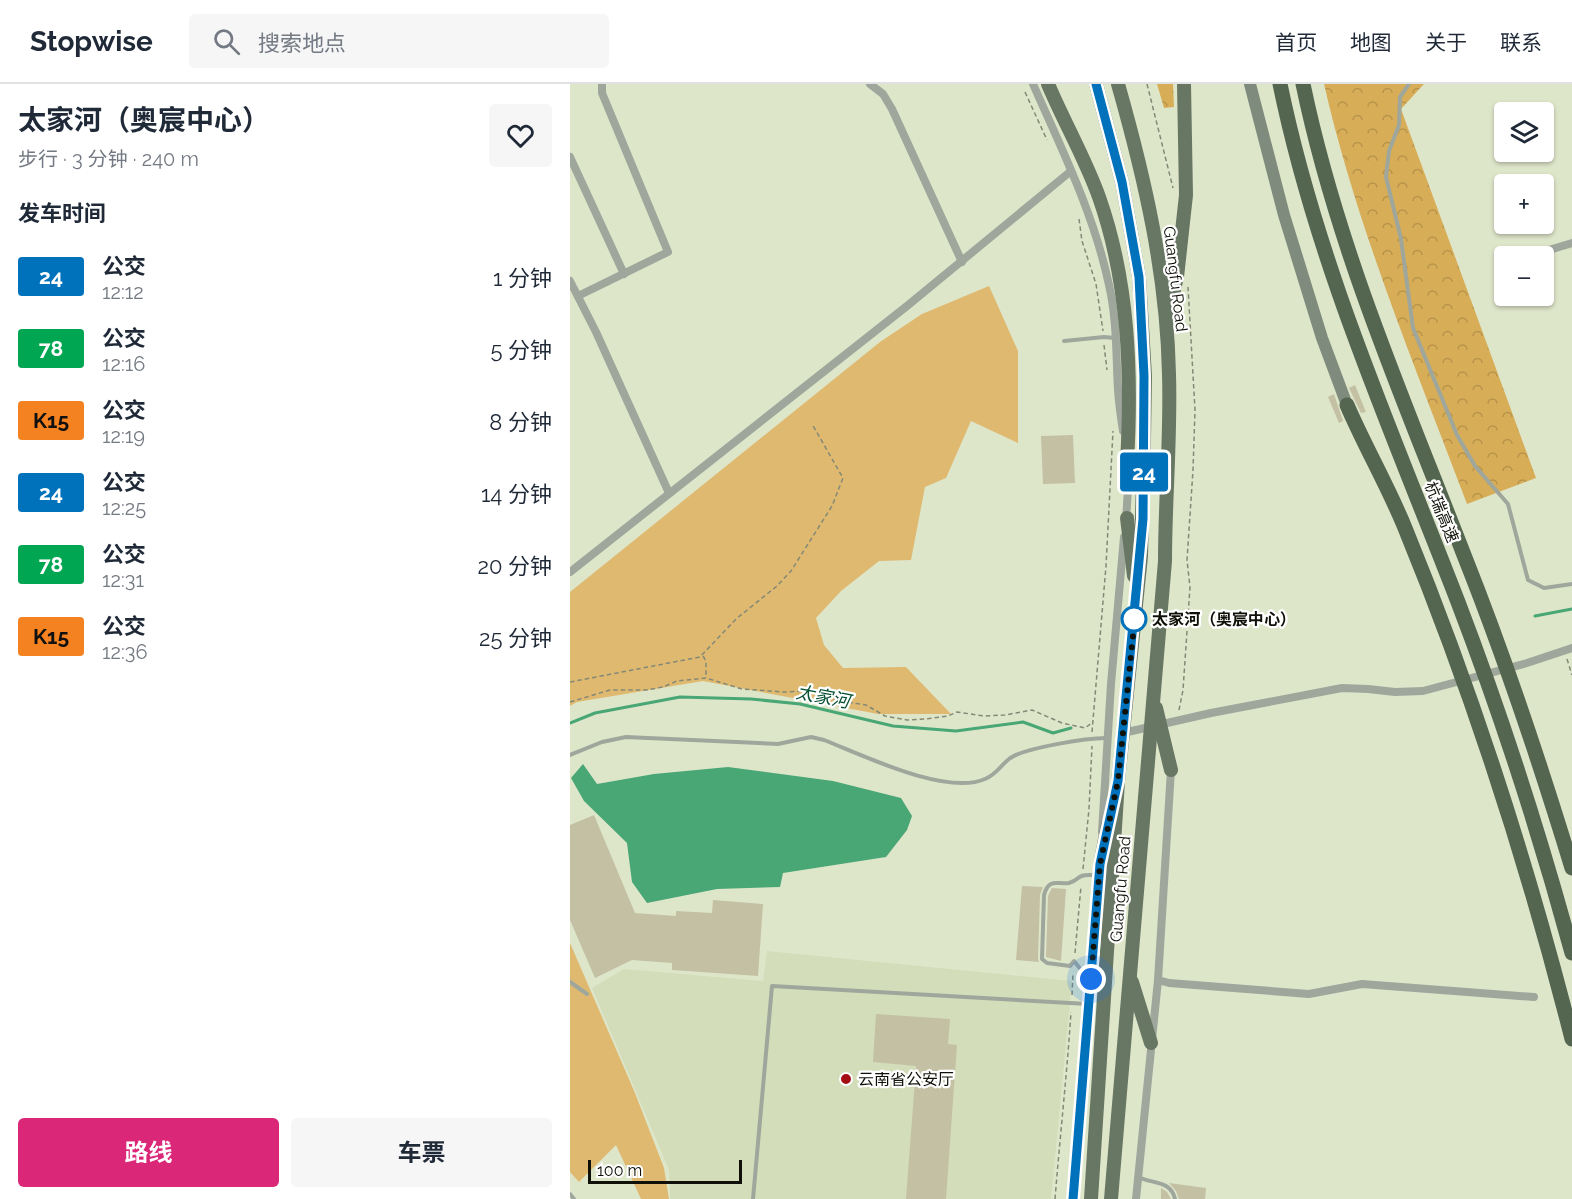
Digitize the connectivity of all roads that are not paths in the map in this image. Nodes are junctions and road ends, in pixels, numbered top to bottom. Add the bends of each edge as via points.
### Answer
1 (602, 84) edge
2 (870, 84) edge
3 (1033, 84) edge
4 (1048, 84) edge
5 (1096, 84) edge
6 (1118, 84) edge
7 (1184, 84) edge
8 (1250, 84) edge
9 (1280, 84) edge
10 (1303, 84) edge
11 (1409, 84) edge
12 (570, 157) edge
13 (1071, 171) junction
14 (1572, 243) edge
15 (1554, 248) edge
16 (962, 262) junction
17 (624, 274) junction
18 (570, 281) edge
19 (578, 296) junction
20 (1167, 321) junction
21 (1116, 339) junction
22 (1064, 341) dead end
23 (1347, 405) joint
24 (1127, 463) junction
25 (669, 493) junction
26 (1127, 518) junction
27 (570, 572) edge
28 (1572, 584) edge
29 (1137, 593) junction
30 (1568, 649) edge
31 (1155, 726) junction
32 (1123, 733) junction
33 (1108, 738) junction
34 (570, 756) edge
35 (1171, 770) joint
36 (1118, 781) junction
37 (1100, 864) junction
38 (1572, 868) edge
39 (1572, 953) edge
40 (1130, 975) junction
41 (1091, 979) junction
42 (1158, 980) junction
43 (570, 982) edge
44 (587, 994) dead end
45 (1534, 997) dead end
46 (1089, 1004) junction
47 (1572, 1038) edge
48 (1151, 1043) junction
49 (1138, 1177) junction
50 (570, 1194) edge
51 (574, 1199) edge
52 (753, 1199) edge
53 (1073, 1199) edge
54 (1090, 1199) edge
55 (1111, 1199) edge
56 (1136, 1199) edge
57 (1175, 1199) edge

1 - 17 street via 602,93 668,252
2 - 16 street via 883,94 892,110
3 - 13 street
4 - 24 main road via 1098,196 1120,283 1130,379
5 - 29 main road, Guangfu Road via 1122,182 1139,277 1144,440
6 - 20 main road, Guangfu Road via 1152,219
7 - 20 main road via 1185,215
8 - 23 main road via 1284,215
9 - 39 highway, 杭瑞高速 via 1296,158 1325,255 1480,663 1528,804
10 - 38 highway, 杭瑞高速 via 1320,160 1350,257 1502,655
11 - 28 lane via 1400,97 1399,125 1389,151 1386,177 1401,239 1413,328 1457,435 1475,466 1508,504 1528,580 1545,588
12 - 17 street
13 - 16 street
13 - 21 street via 1091,219 1110,286
14 - 15 street
16 - 25 street
17 - 19 street
18 - 19 street
19 - 25 street
20 - 31 main road, Guangfu Road via 1170,446 1153,696
21 - 22 lane
21 - 24 street
23 - 47 highway via 1398,509 1442,620 1505,800
24 - 26 street
25 - 27 street
26 - 29 main road
26 - 33 street
29 - 32 main road, Guangfu Road
30 - 31 street via 1423,691 1342,688
31 - 32 street
31 - 35 main road
31 - 40 main road, Guangfu Road
32 - 36 main road, Guangfu Road
33 - 34 lane via 1022,752 1009,758 985,780 964,784 925,778 811,737 778,744 626,737
33 - 37 street
35 - 42 street
36 - 37 main road
36 - 54 main road, Guangfu Road
37 - 41 street
37 - 41 lane via 1093,875 1082,874 1070,883 1058,881 1044,895 1042,959 1070,966 1074,961
40 - 48 main road
40 - 55 main road, Guangfu Road
41 - 46 street
42 - 45 street via 1309,994 1362,984
42 - 48 street
43 - 44 lane
46 - 52 lane via 772,986
46 - 53 street
48 - 49 street
49 - 56 street
49 - 57 lane via 1170,1187
50 - 51 lane

